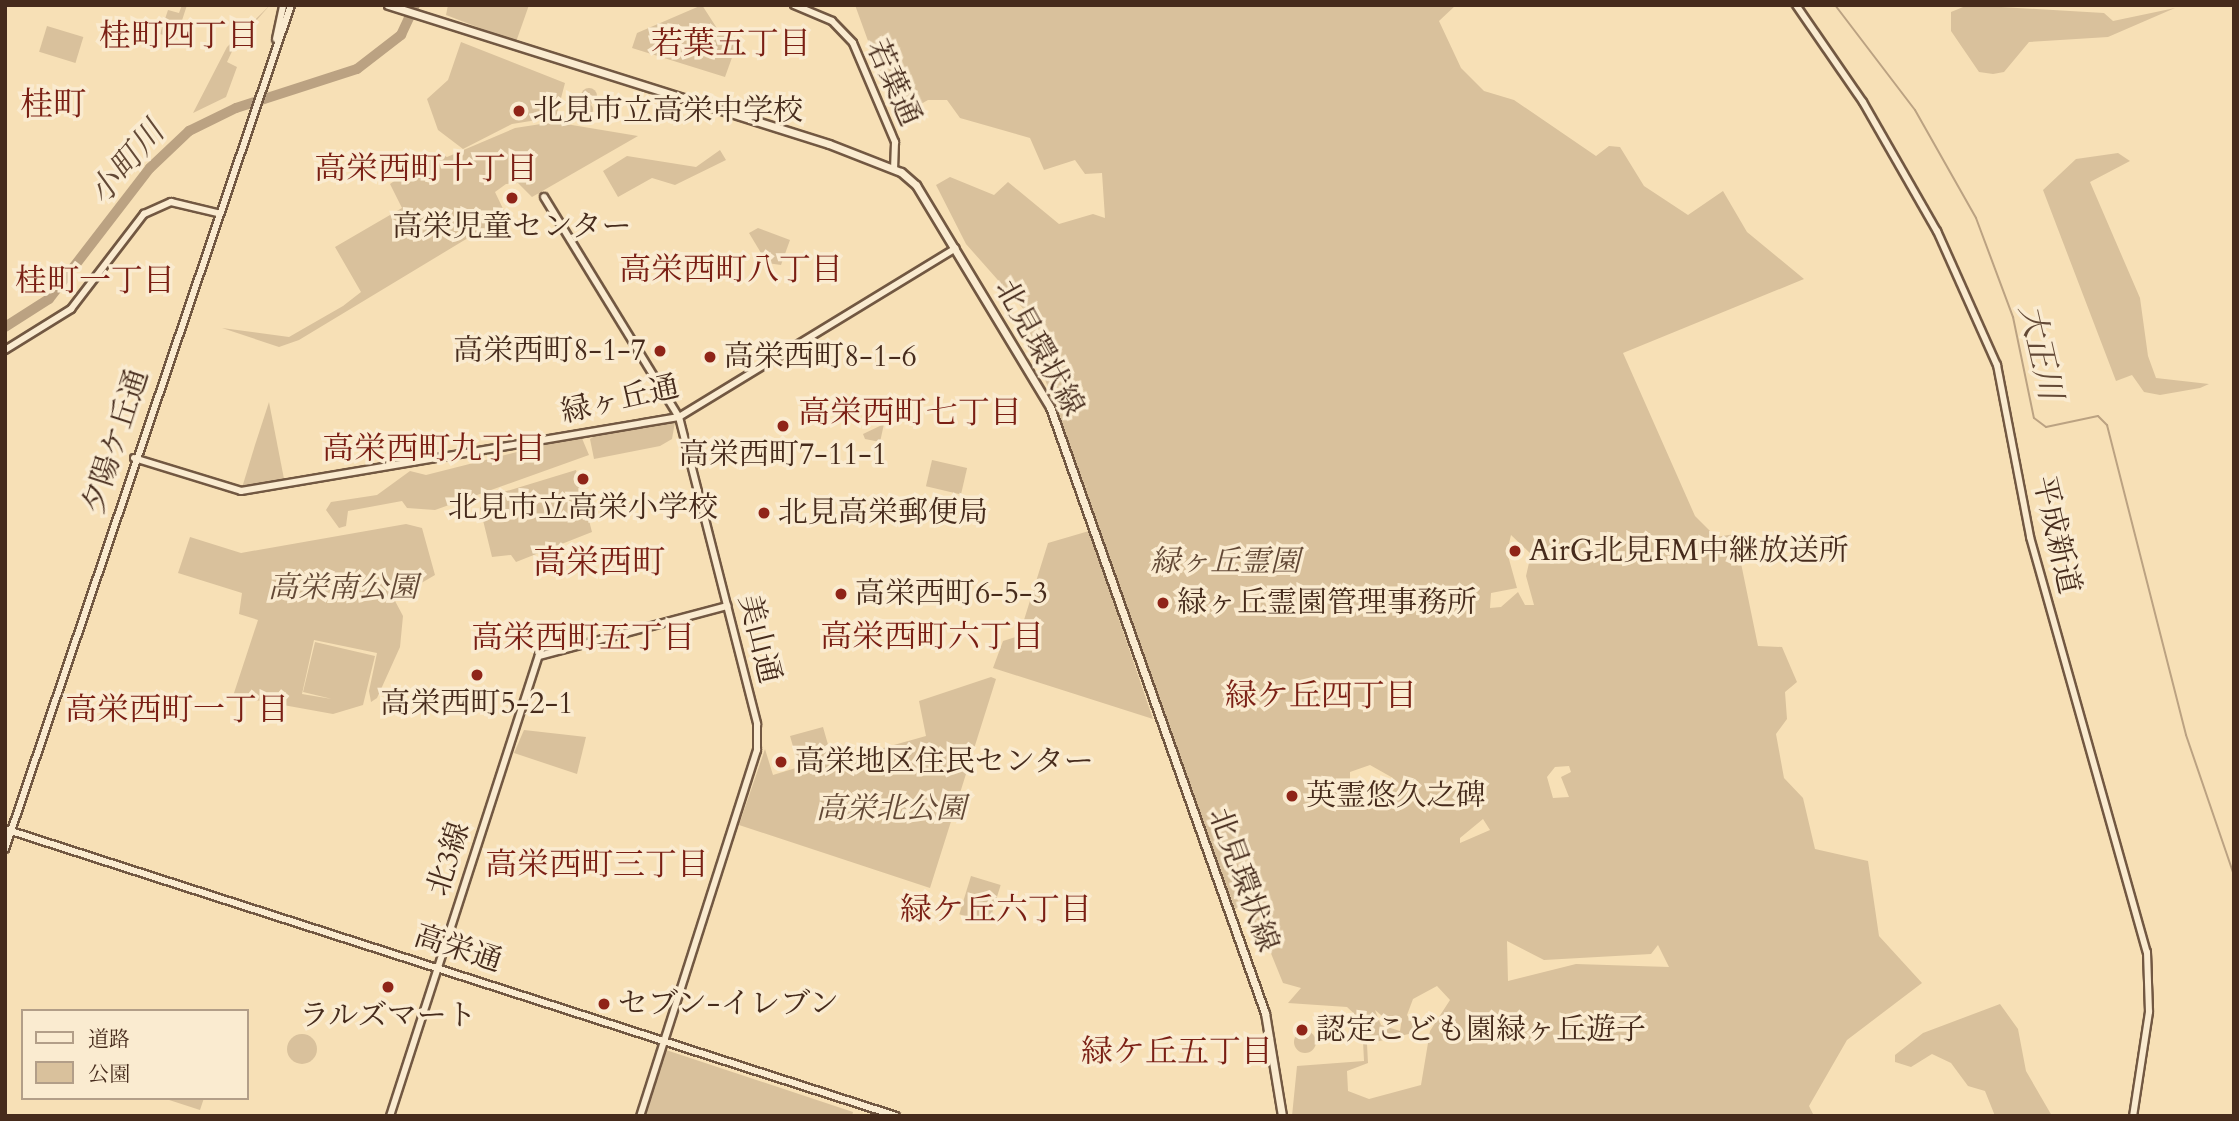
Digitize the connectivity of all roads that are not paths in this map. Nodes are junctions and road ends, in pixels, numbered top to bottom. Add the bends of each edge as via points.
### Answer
1 (283, 5) edge
2 (290, 5) edge
3 (388, 5) edge
4 (794, 5) edge
5 (1796, 5) edge
6 (274, 51) junction
7 (894, 169) junction
8 (544, 197) dead end
9 (217, 213) junction
10 (956, 248) junction
11 (5, 349) edge
12 (679, 416) junction
13 (134, 458) junction
14 (727, 606) junction
15 (8, 830) edge
16 (5, 849) edge
17 (439, 967) junction
18 (664, 1040) junction
19 (390, 1116) edge
20 (640, 1116) edge
21 (896, 1116) edge
22 (1282, 1116) edge
23 (2133, 1116) edge

1 - 6 street, 夕陽ケ丘通
2 - 6 street, 夕陽ケ丘通
3 - 7 main road, 北見環状線
4 - 7 street, 若葉通 via 832,21 853,43 895,142
5 - 23 street, 平成新道 via 1863,102 1925,209 1997,365 2030,537 2147,952 2150,1012
6 - 9 street, 夕陽ケ丘通
7 - 10 main road, 北見環状線 via 916,185
8 - 12 street, 美山通
9 - 11 street via 171,202 144,214 71,309
9 - 13 street, 夕陽ケ丘通
10 - 12 street, 緑ヶ丘通
10 - 22 main road, 北見環状線 via 1051,407 1248,960 1271,1035
12 - 13 street, 緑ヶ丘通 via 241,491
12 - 14 street, 美山通
13 - 15 street, 夕陽ケ丘通
14 - 17 street, 北3線 via 539,656
14 - 18 street, 美山通 via 757,724 757,750
15 - 16 street, 夕陽ケ丘通
15 - 17 street, 高栄通
17 - 18 street, 高栄通
17 - 19 street, 北3線
18 - 20 street, 美山通
18 - 21 street, 高栄通

